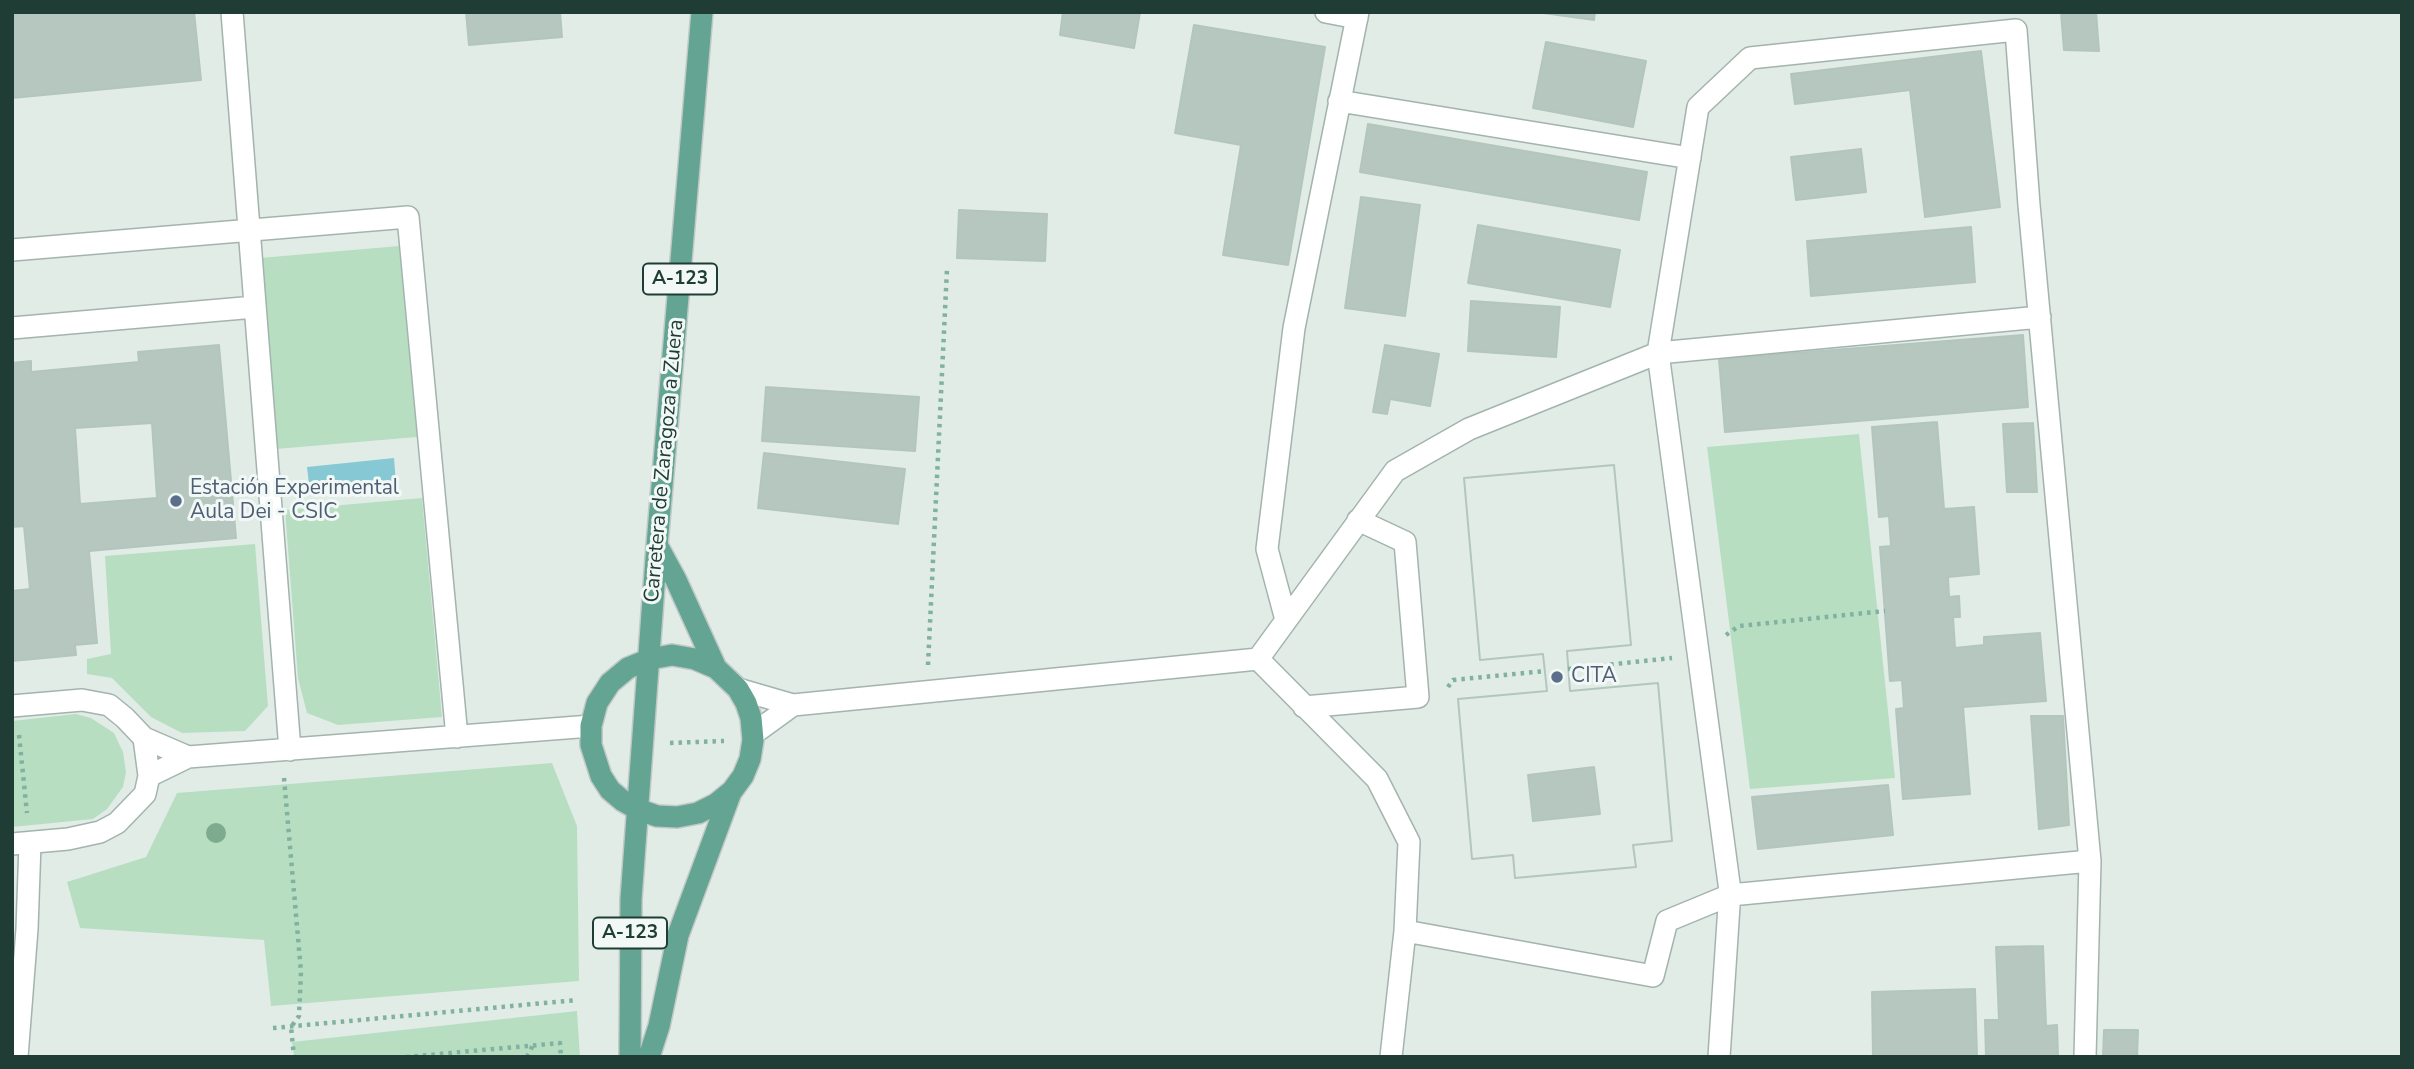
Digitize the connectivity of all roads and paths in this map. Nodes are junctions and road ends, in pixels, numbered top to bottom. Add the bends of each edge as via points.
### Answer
1 (232, 12) edge
2 (702, 12) edge
3 (1326, 12) edge
4 (1357, 15) edge
5 (1339, 101) junction
6 (1690, 158) junction
7 (249, 230) junction
8 (12, 250) edge
9 (947, 270) dead end
10 (255, 307) junction
11 (2040, 317) junction
12 (12, 328) edge
13 (1658, 353) junction
14 (1358, 520) junction
15 (657, 545) junction
16 (1286, 620) junction
17 (650, 659) junction
18 (1258, 659) junction
19 (716, 668) junction
20 (1545, 671) dead end
21 (738, 688) junction
22 (1445, 691) dead end
23 (927, 694) junction
24 (793, 705) junction
25 (14, 706) edge
26 (1304, 707) junction
27 (591, 726) junction
28 (457, 737) junction
29 (753, 737) junction
30 (144, 738) junction
31 (642, 741) junction
32 (290, 750) junction
33 (188, 757) junction
34 (283, 771) dead end
35 (149, 776) junction
36 (732, 790) junction
37 (637, 809) junction
38 (21, 844) edge
39 (2091, 861) junction
40 (1730, 895) junction
41 (1405, 931) junction
42 (577, 1000) dead end
43 (291, 1027) junction
44 (273, 1028) dead end
45 (534, 1045) junction
46 (428, 1056) edge
47 (17, 1057) edge
48 (294, 1057) edge
49 (406, 1057) edge
50 (527, 1057) edge
51 (561, 1057) edge
52 (630, 1057) edge
53 (649, 1057) edge
54 (1391, 1057) edge
55 (1719, 1057) edge
56 (2085, 1057) edge

1 - 7 lane
2 - 15 main road, Carretera de Zaragoza a Zuera / A-123
3 - 4 lane
4 - 5 lane
5 - 6 lane
5 - 16 lane via 1294,328 1266,549
6 - 11 lane via 1698,107 1750,58 2016,30
6 - 13 lane
7 - 8 lane
7 - 10 lane
7 - 28 lane via 408,217
9 - 23 path
10 - 12 lane
10 - 32 lane
11 - 13 lane
11 - 39 lane
13 - 14 lane via 1469,429 1395,471
13 - 40 lane
14 - 16 lane
14 - 26 lane via 1405,542 1418,697
15 - 17 main road, Carretera de Zaragoza a Zuera / A-123
15 - 19 main road
16 - 18 lane
17 - 19 main road via 672,655
17 - 27 main road via 628,668 610,683 597,703
17 - 31 main road, A-123
18 - 23 lane
18 - 26 lane
19 - 21 main road
20 - 22 path via 1453,680
21 - 24 lane
21 - 29 main road via 751,718
23 - 24 lane
24 - 29 lane
25 - 30 lane via 82,700 109,705
25 - 38 path
26 - 41 lane via 1377,779 1409,842
27 - 28 lane
27 - 37 main road via 591,745 601,776 616,795
28 - 32 lane
29 - 31 path
29 - 36 main road via 750,759
30 - 33 lane
30 - 35 lane
31 - 37 main road, A-123
32 - 33 lane
33 - 35 lane
34 - 43 path via 301,972 299,1016
35 - 38 lane via 145,794 117,823 100,832
36 - 37 main road via 698,813 657,816
36 - 53 main road via 678,935
37 - 52 main road, A-123
38 - 47 lane via 27,929
39 - 40 lane
39 - 56 lane
40 - 41 lane via 1667,921 1653,976
40 - 55 lane
41 - 54 lane
42 - 43 path
43 - 44 path
43 - 48 path
45 - 46 path
45 - 50 path
45 - 51 path via 560,1042
46 - 49 path

